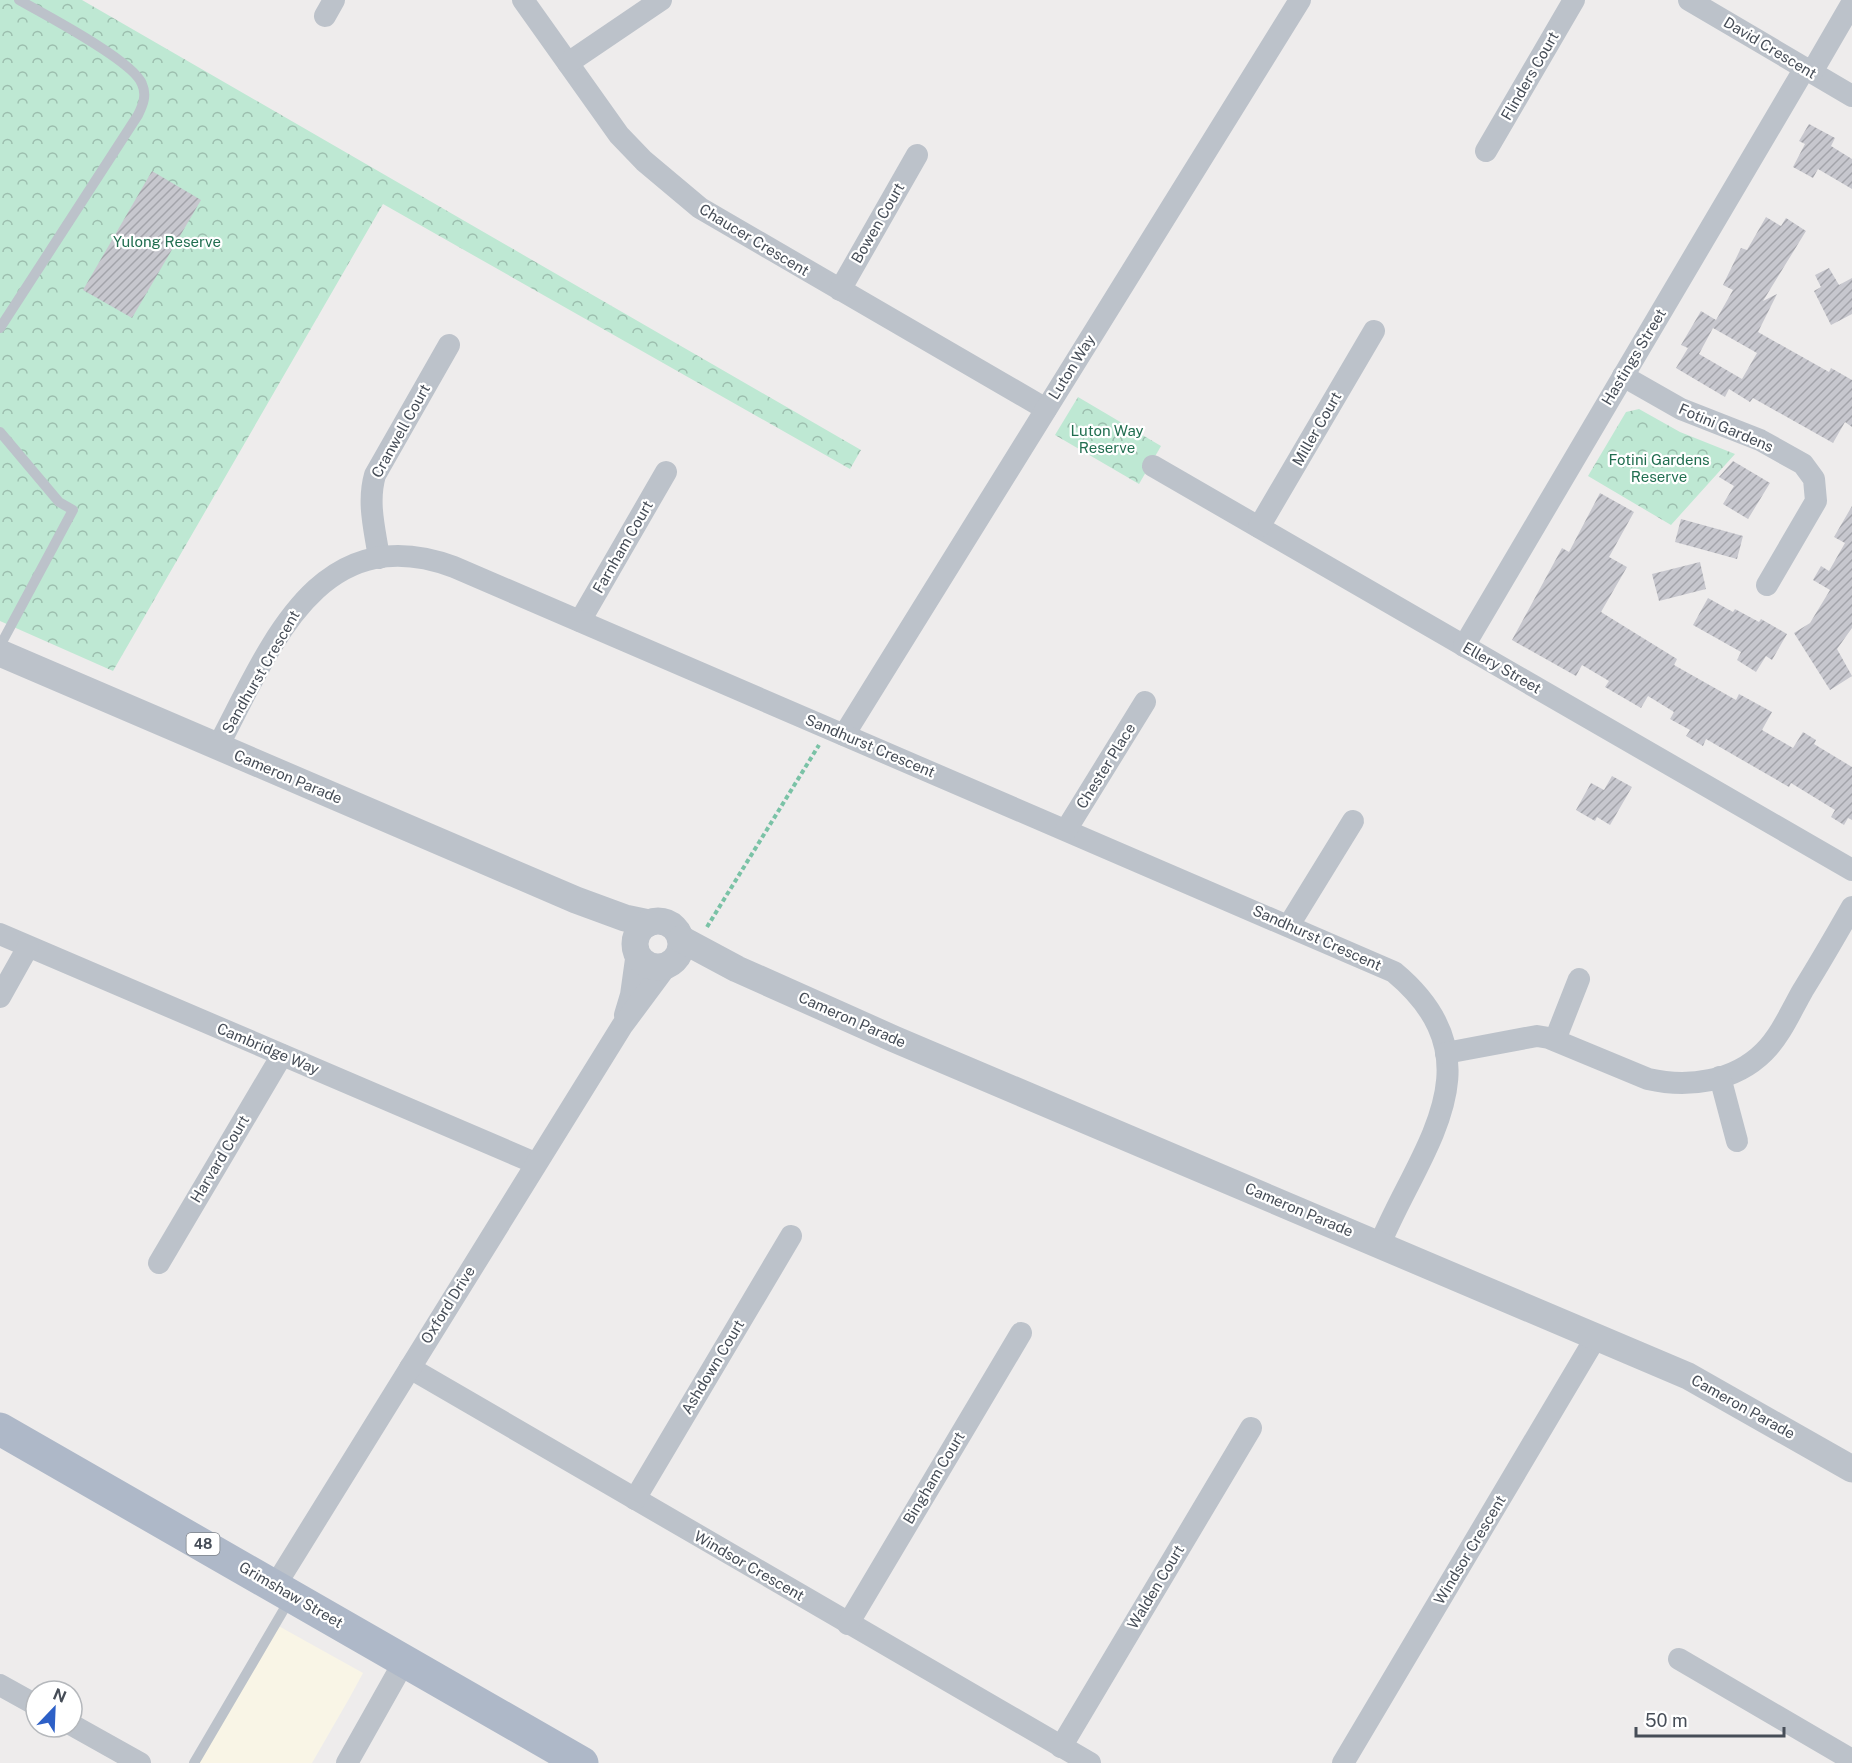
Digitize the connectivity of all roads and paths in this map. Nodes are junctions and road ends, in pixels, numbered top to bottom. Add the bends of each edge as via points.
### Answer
1 (20, 0) edge
2 (524, 0) edge
3 (661, 0) edge
4 (1300, 0) edge
5 (1574, 0) edge
6 (1689, 0) edge
7 (1852, 3) edge
8 (568, 63) junction
9 (1808, 70) junction
10 (1852, 96) edge
11 (1486, 151) dead end
12 (917, 155) dead end
13 (840, 290) junction
14 (0, 328) edge
15 (1374, 331) dead end
16 (449, 345) dead end
17 (1623, 376) junction
18 (1046, 409) junction
19 (0, 432) edge
20 (1153, 466) dead end
21 (666, 472) dead end
22 (1259, 527) junction
23 (379, 558) junction
24 (1767, 585) dead end
25 (580, 621) junction
26 (0, 646) edge
27 (1464, 646) junction
28 (0, 653) edge
29 (1145, 702) dead end
30 (844, 735) junction
31 (819, 744) dead end
32 (218, 746) junction
33 (1353, 821) dead end
34 (1066, 830) junction
35 (1852, 870) edge
36 (1852, 907) edge
37 (1289, 925) junction
38 (0, 934) edge
39 (640, 940) junction
40 (28, 947) junction
41 (680, 952) junction
42 (1579, 979) dead end
43 (0, 997) edge
44 (622, 1026) junction
45 (1555, 1040) junction
46 (1446, 1053) junction
47 (282, 1055) junction
48 (1720, 1077) junction
49 (1737, 1142) dead end
50 (535, 1163) junction
51 (791, 1236) dead end
52 (1386, 1246) junction
53 (159, 1263) dead end
54 (1021, 1333) dead end
55 (1596, 1337) junction
56 (410, 1368) junction
57 (1251, 1428) dead end
58 (0, 1429) edge
59 (1852, 1469) edge
60 (635, 1499) junction
61 (283, 1591) junction
62 (848, 1624) junction
63 (1678, 1659) dead end
64 (405, 1660) junction
65 (0, 1685) edge
66 (24, 1698) edge
67 (84, 1732) edge
68 (1061, 1747) junction
69 (1852, 1760) edge
70 (140, 1763) edge
71 (194, 1763) edge
72 (347, 1763) edge
73 (582, 1763) edge
74 (1090, 1763) edge
75 (1343, 1763) edge

1 - 14 lane via 118,60 142,81 145,92 138,115
2 - 8 street, Chaucer Crescent
3 - 8 street
4 - 18 street, Luton Way
5 - 11 street, Flinders Court
6 - 9 street, David Crescent
7 - 9 street, Hastings Street
8 - 13 street, Chaucer Crescent via 619,135 672,186 722,223
9 - 10 street, David Crescent
9 - 17 street, Hastings Street
12 - 13 street, Bowen Court
13 - 18 street, Chaucer Crescent
15 - 22 street, Miller Court
16 - 23 street, Cranwell Court via 375,475 371,506
17 - 24 street, Fotini Gardens via 1681,410 1760,440 1809,470 1816,486 1816,501
17 - 27 street, Hastings Street
18 - 30 street, Luton Way
19 - 26 lane via 59,502 73,510
20 - 22 street, Ellery Street
21 - 25 street, Farnham Court
22 - 27 street, Ellery Street
23 - 25 street, Sandhurst Crescent via 435,560
23 - 32 street, Sandhurst Crescent via 332,575 301,603 256,674
25 - 30 street, Sandhurst Crescent
27 - 35 street, Ellery Street
28 - 32 street, Cameron Parade
29 - 34 street, Chester Place
30 - 34 street, Sandhurst Crescent
31 - 41 path
32 - 39 street, Cameron Parade via 625,918
33 - 37 street
34 - 37 street, Sandhurst Crescent
36 - 48 street via 1777,1036 1752,1063
37 - 46 street, Sandhurst Crescent via 1394,972 1431,1012
38 - 40 street, Cambridge Way
39 - 41 street via 640,958 653,966
39 - 41 street via 669,923
39 - 44 street, Oxford Drive
40 - 43 street
40 - 47 street, Cambridge Way
41 - 44 street, Oxford Drive
41 - 52 street, Cameron Parade via 737,969
42 - 45 street
44 - 50 street, Oxford Drive
45 - 46 street via 1523,1037
45 - 48 street via 1665,1083
46 - 52 street, Sandhurst Crescent via 1448,1073 1443,1108 1420,1167 1390,1219
47 - 50 street, Cambridge Way
47 - 53 street, Harvard Court
48 - 49 street
50 - 56 street, Oxford Drive
51 - 60 street, Ashdown Court
52 - 55 street, Cameron Parade
54 - 62 street, Bingham Court
55 - 59 street, Cameron Parade via 1714,1388
55 - 75 street, Windsor Crescent
56 - 60 street, Windsor Crescent
56 - 61 street, Oxford Drive
57 - 68 street, Walden Court
58 - 61 main road, Grimshaw Street / 48
60 - 62 street, Windsor Crescent
61 - 64 main road, Grimshaw Street / 48
61 - 71 lane
62 - 68 street, Windsor Crescent
63 - 69 street
64 - 72 street
64 - 73 main road, Grimshaw Street / 48
65 - 66 street
67 - 70 street
68 - 74 street, Windsor Crescent

